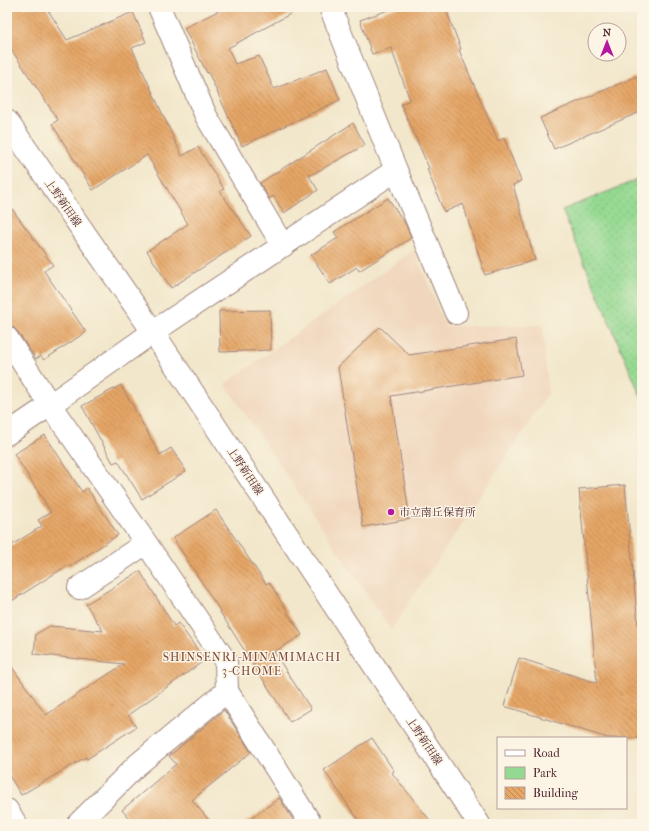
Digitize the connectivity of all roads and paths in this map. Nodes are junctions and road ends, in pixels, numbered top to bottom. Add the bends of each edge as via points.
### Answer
1 (159, 7) edge
2 (330, 7) edge
3 (7, 121) edge
4 (396, 170) junction
5 (283, 246) junction
6 (456, 313) dead end
7 (152, 332) junction
8 (7, 338) edge
9 (50, 405) junction
10 (7, 434) edge
11 (146, 543) junction
12 (80, 588) dead end
13 (227, 691) junction
14 (7, 810) edge
15 (16, 824) edge
16 (78, 824) edge
17 (311, 824) edge
18 (479, 824) edge

1 - 5 street via 206,116
2 - 4 street
3 - 7 street, 上野新田線
4 - 5 street
4 - 6 street
5 - 7 street
7 - 9 street
7 - 18 street, 上野新田線
8 - 9 street
9 - 10 street
9 - 11 street
11 - 12 street
11 - 13 street via 226,662
13 - 16 street via 137,765
13 - 17 street
14 - 15 street

